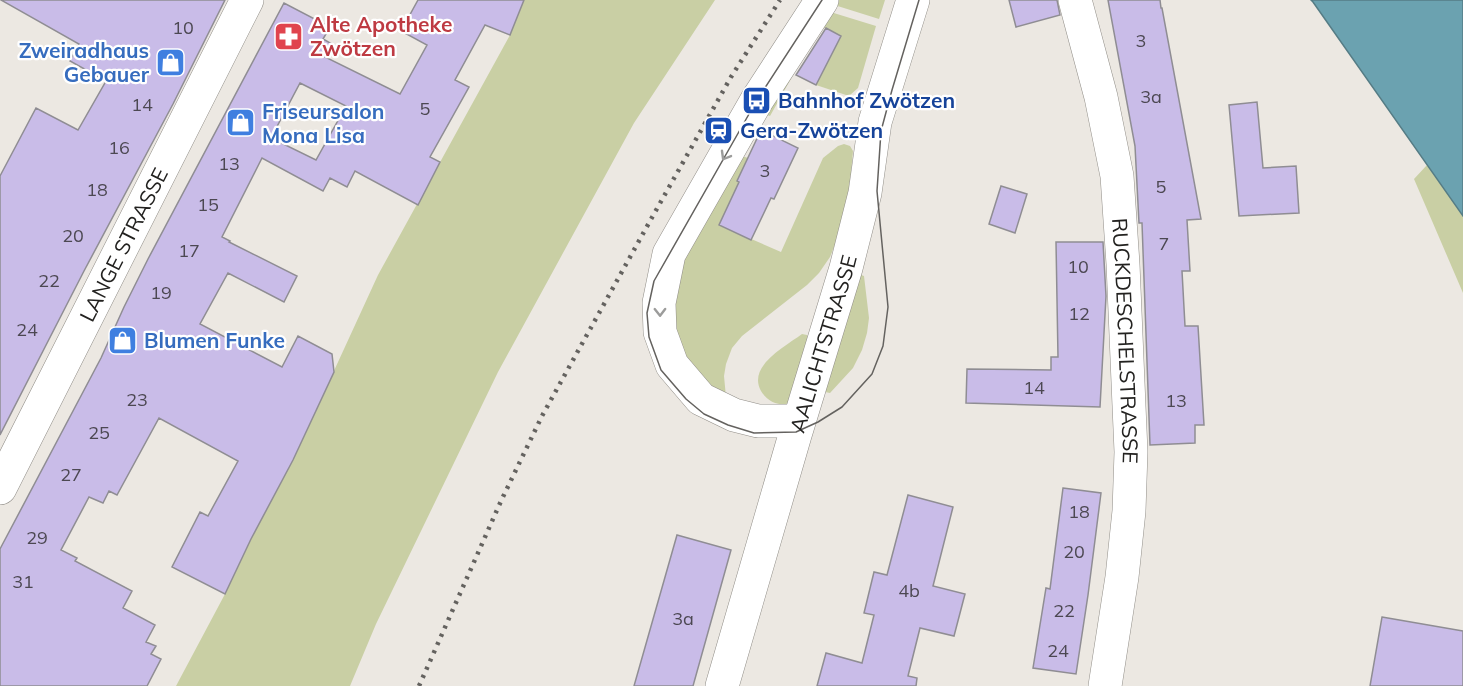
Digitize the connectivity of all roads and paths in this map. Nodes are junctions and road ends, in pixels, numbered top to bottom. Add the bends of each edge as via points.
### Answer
1 (247, 0) edge
2 (822, 0) edge
3 (913, 0) edge
4 (1075, 0) edge
5 (790, 421) dead end
6 (0, 488) edge
7 (722, 686) edge
8 (1106, 686) edge

1 - 6 street, LANGE STRASSE
2 -> 5 street via 757,100 669,254 659,303 660,332 672,365 701,399 734,416
3 - 7 street, AALICHTSTRASSE via 875,122 865,193 846,268
4 - 8 street, RUCKDESCHELSTRASSE via 1117,176 1123,264 1131,452 1129,511

